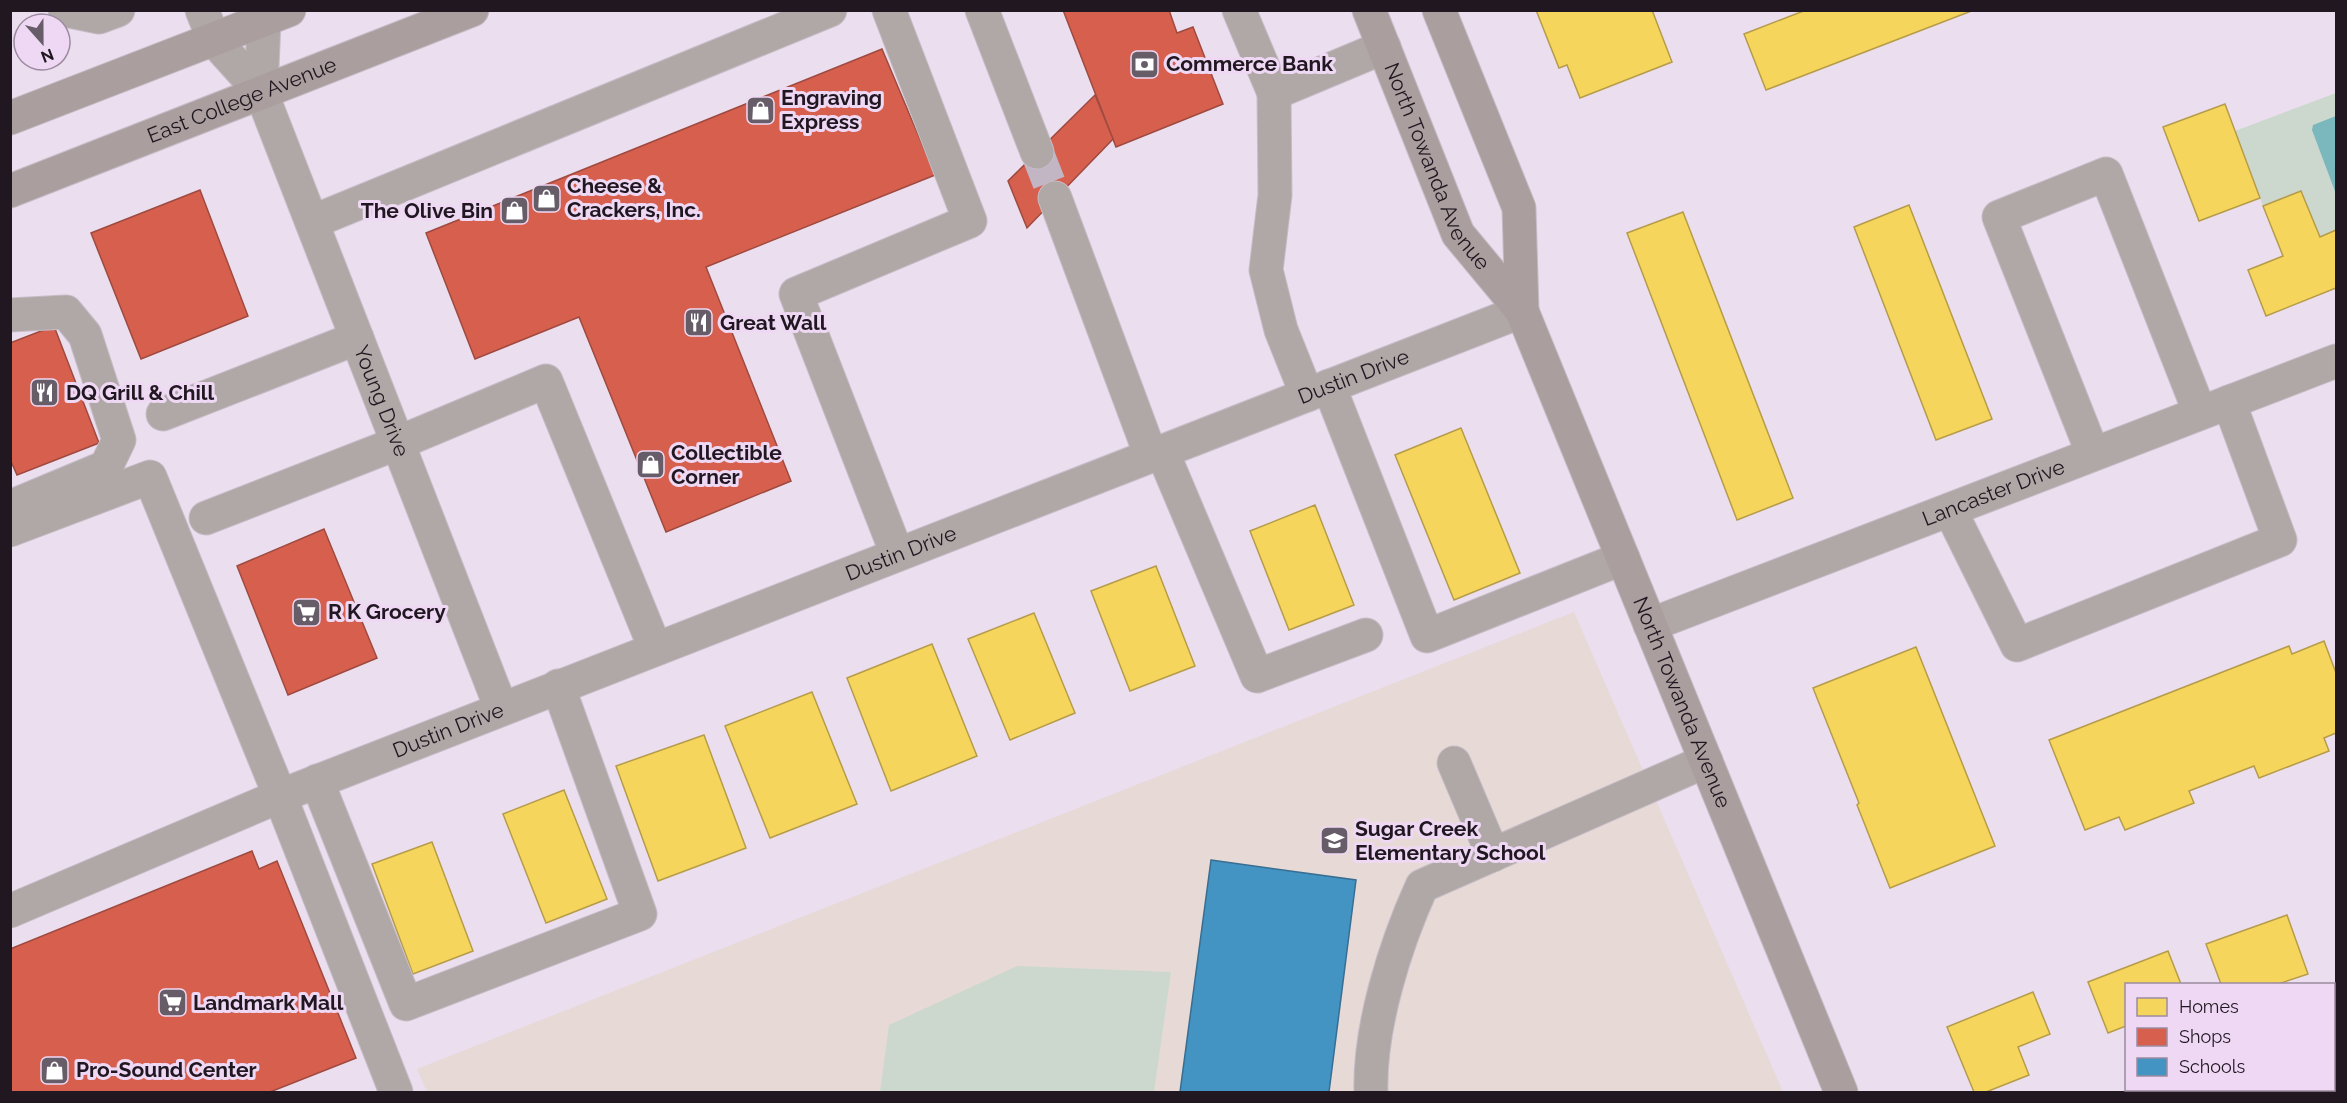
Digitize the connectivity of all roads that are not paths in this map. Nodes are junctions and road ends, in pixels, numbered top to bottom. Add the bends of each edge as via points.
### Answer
1 (118, 10) edge
2 (472, 10) edge
3 (830, 10) edge
4 (889, 10) edge
5 (982, 10) edge
6 (1239, 10) edge
7 (1370, 10) edge
8 (1439, 10) edge
9 (67, 11) edge
10 (271, 14) edge
11 (208, 25) edge
12 (1384, 47) junction
13 (261, 92) junction
14 (1274, 93) junction
15 (10, 118) edge
16 (1037, 152) tunnel mouth
17 (10, 191) edge
18 (1055, 198) tunnel mouth
19 (312, 222) junction
20 (1522, 310) junction
21 (10, 315) edge
22 (357, 338) junction
23 (2337, 361) edge
24 (1318, 390) junction
25 (2215, 408) junction
26 (163, 414) dead end
27 (398, 442) junction
28 (1157, 453) junction
29 (2093, 454) junction
30 (10, 507) edge
31 (1950, 510) junction
32 (206, 518) dead end
33 (10, 530) edge
34 (897, 554) junction
35 (1623, 558) junction
36 (1650, 625) junction
37 (1366, 635) dead end
38 (655, 648) junction
39 (558, 686) junction
40 (501, 708) junction
41 (1706, 761) junction
42 (1454, 763) dead end
43 (317, 781) junction
44 (280, 796) junction
45 (1492, 855) junction
46 (10, 911) edge
47 (396, 1092) edge
48 (1371, 1092) edge
49 (1840, 1092) edge

1 - 9 street via 99,17
2 - 13 main road, East College Avenue
3 - 19 street
4 - 34 street via 970,221 796,294
5 - 16 street
6 - 14 street
7 - 12 main road, North Towanda Avenue
8 - 20 main road, North Towanda Avenue via 1519,208
10 - 11 main road
10 - 13 street
11 - 13 street
11 - 15 main road
12 - 14 street
12 - 20 main road, North Towanda Avenue via 1458,234
13 - 17 main road, East College Avenue
13 - 19 street, Young Drive
14 - 24 street via 1275,195 1266,270 1281,330
18 - 28 street
19 - 22 street, Young Drive
20 - 24 street, Dustin Drive
20 - 35 main road, North Towanda Avenue
21 - 30 street via 66,312 85,335 119,440 106,467
22 - 26 street
22 - 27 street, Young Drive
23 - 25 street, Lancaster Drive
24 - 28 street, Dustin Drive
24 - 35 street via 1427,636
25 - 29 street, Lancaster Drive
25 - 29 street via 2106,174 1999,217
25 - 31 street via 2280,540 2017,645
27 - 32 street
27 - 38 street via 546,381
27 - 40 street, Young Drive
28 - 34 street, Dustin Drive
28 - 37 street via 1257,676
29 - 31 street, Lancaster Drive
31 - 36 street, Lancaster Drive
33 - 44 street via 150,477
34 - 38 street, Dustin Drive
35 - 36 main road, North Towanda Avenue
36 - 41 main road, North Towanda Avenue
38 - 39 street, Dustin Drive
39 - 40 street, Dustin Drive
39 - 43 street via 640,914 406,1004
40 - 43 street, Dustin Drive
41 - 45 street
41 - 49 main road, North Towanda Avenue
42 - 45 street
43 - 44 street, Dustin Drive
44 - 46 street, Dustin Drive
44 - 47 street
45 - 48 street via 1422,886 1390,970 1370,1066

